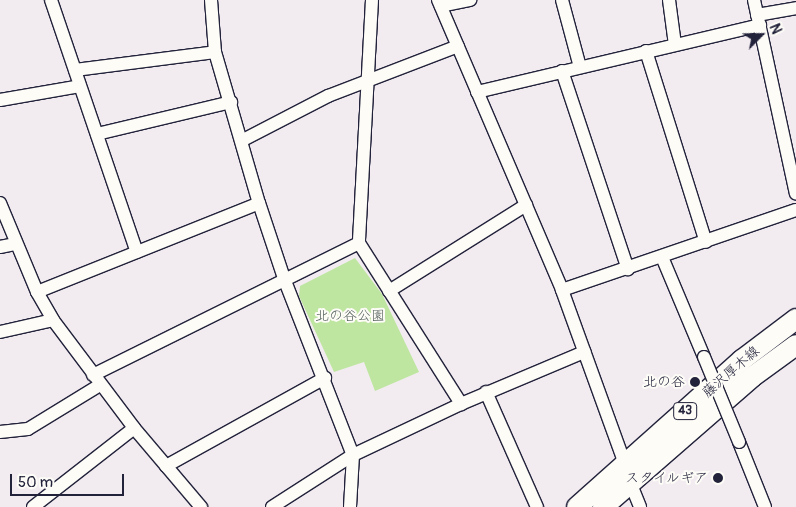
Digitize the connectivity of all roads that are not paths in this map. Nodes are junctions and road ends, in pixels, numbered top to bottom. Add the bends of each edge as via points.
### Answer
1 (51, 0) edge
2 (211, 0) edge
3 (372, 0) edge
4 (470, 0) edge
5 (562, 0) edge
6 (669, 0) edge
7 (754, 0) edge
8 (440, 3) edge
9 (796, 8) edge
10 (758, 20) junction
11 (675, 45) junction
12 (458, 46) junction
13 (215, 52) junction
14 (646, 52) junction
15 (580, 67) junction
16 (75, 70) junction
17 (562, 71) junction
18 (370, 80) junction
19 (80, 86) junction
20 (477, 92) junction
21 (0, 100) edge
22 (231, 102) junction
23 (97, 134) junction
24 (243, 140) junction
25 (796, 194) edge
26 (0, 203) edge
27 (259, 203) junction
28 (526, 204) junction
29 (796, 210) edge
30 (706, 242) junction
31 (358, 243) junction
32 (16, 244) junction
33 (0, 247) edge
34 (137, 252) junction
35 (662, 258) junction
36 (628, 269) junction
37 (285, 282) junction
38 (562, 290) junction
39 (389, 291) junction
40 (36, 292) junction
41 (796, 319) edge
42 (53, 320) junction
43 (0, 332) edge
44 (796, 345) edge
45 (584, 352) junction
46 (325, 378) junction
47 (96, 380) junction
48 (486, 392) junction
49 (461, 404) junction
50 (134, 428) junction
51 (0, 432) edge
52 (353, 455) junction
53 (166, 466) junction
54 (628, 473) junction
55 (33, 507) edge
56 (201, 507) edge
57 (272, 507) edge
58 (350, 507) edge
59 (537, 507) edge
60 (577, 507) edge
61 (603, 507) edge
62 (640, 507) edge
63 (765, 507) edge

1 - 16 street
2 - 13 street
3 - 18 street
4 - 8 street
5 - 15 street
6 - 11 street
7 - 10 street
8 - 12 street
9 - 10 street
10 - 11 street
10 - 25 street
11 - 14 street
12 - 18 street
12 - 20 street
13 - 16 street
13 - 22 street
14 - 15 street
14 - 30 street
15 - 17 street
16 - 19 street
17 - 20 street
17 - 36 street
18 - 24 street via 328,96
18 - 31 street
19 - 21 street
19 - 23 street
20 - 28 street
22 - 23 street
22 - 24 street
23 - 34 street
24 - 27 street
26 - 32 street
27 - 34 street
27 - 37 street
28 - 38 street
28 - 39 street
29 - 30 street
30 - 35 street
31 - 37 street
31 - 39 street
32 - 33 street
32 - 40 street
34 - 40 street
35 - 36 street
35 - 63 street, bridge
36 - 38 street
37 - 46 street
37 - 47 street
38 - 45 street
39 - 49 street
40 - 42 street
41 - 54 main road, 藤沢厚木線 / 43 via 742,360
42 - 43 street
42 - 47 street
44 - 54 main road, 藤沢厚木線 / 43
45 - 48 street
45 - 54 street
46 - 52 street
46 - 53 street
47 - 50 street
47 - 51 street via 28,428
48 - 49 street
48 - 59 street
49 - 52 street
50 - 53 street
50 - 55 street
52 - 57 street
52 - 58 street
53 - 56 street
54 - 60 main road, 藤沢厚木線 / 43
54 - 61 main road, 藤沢厚木線 / 43
54 - 62 street

